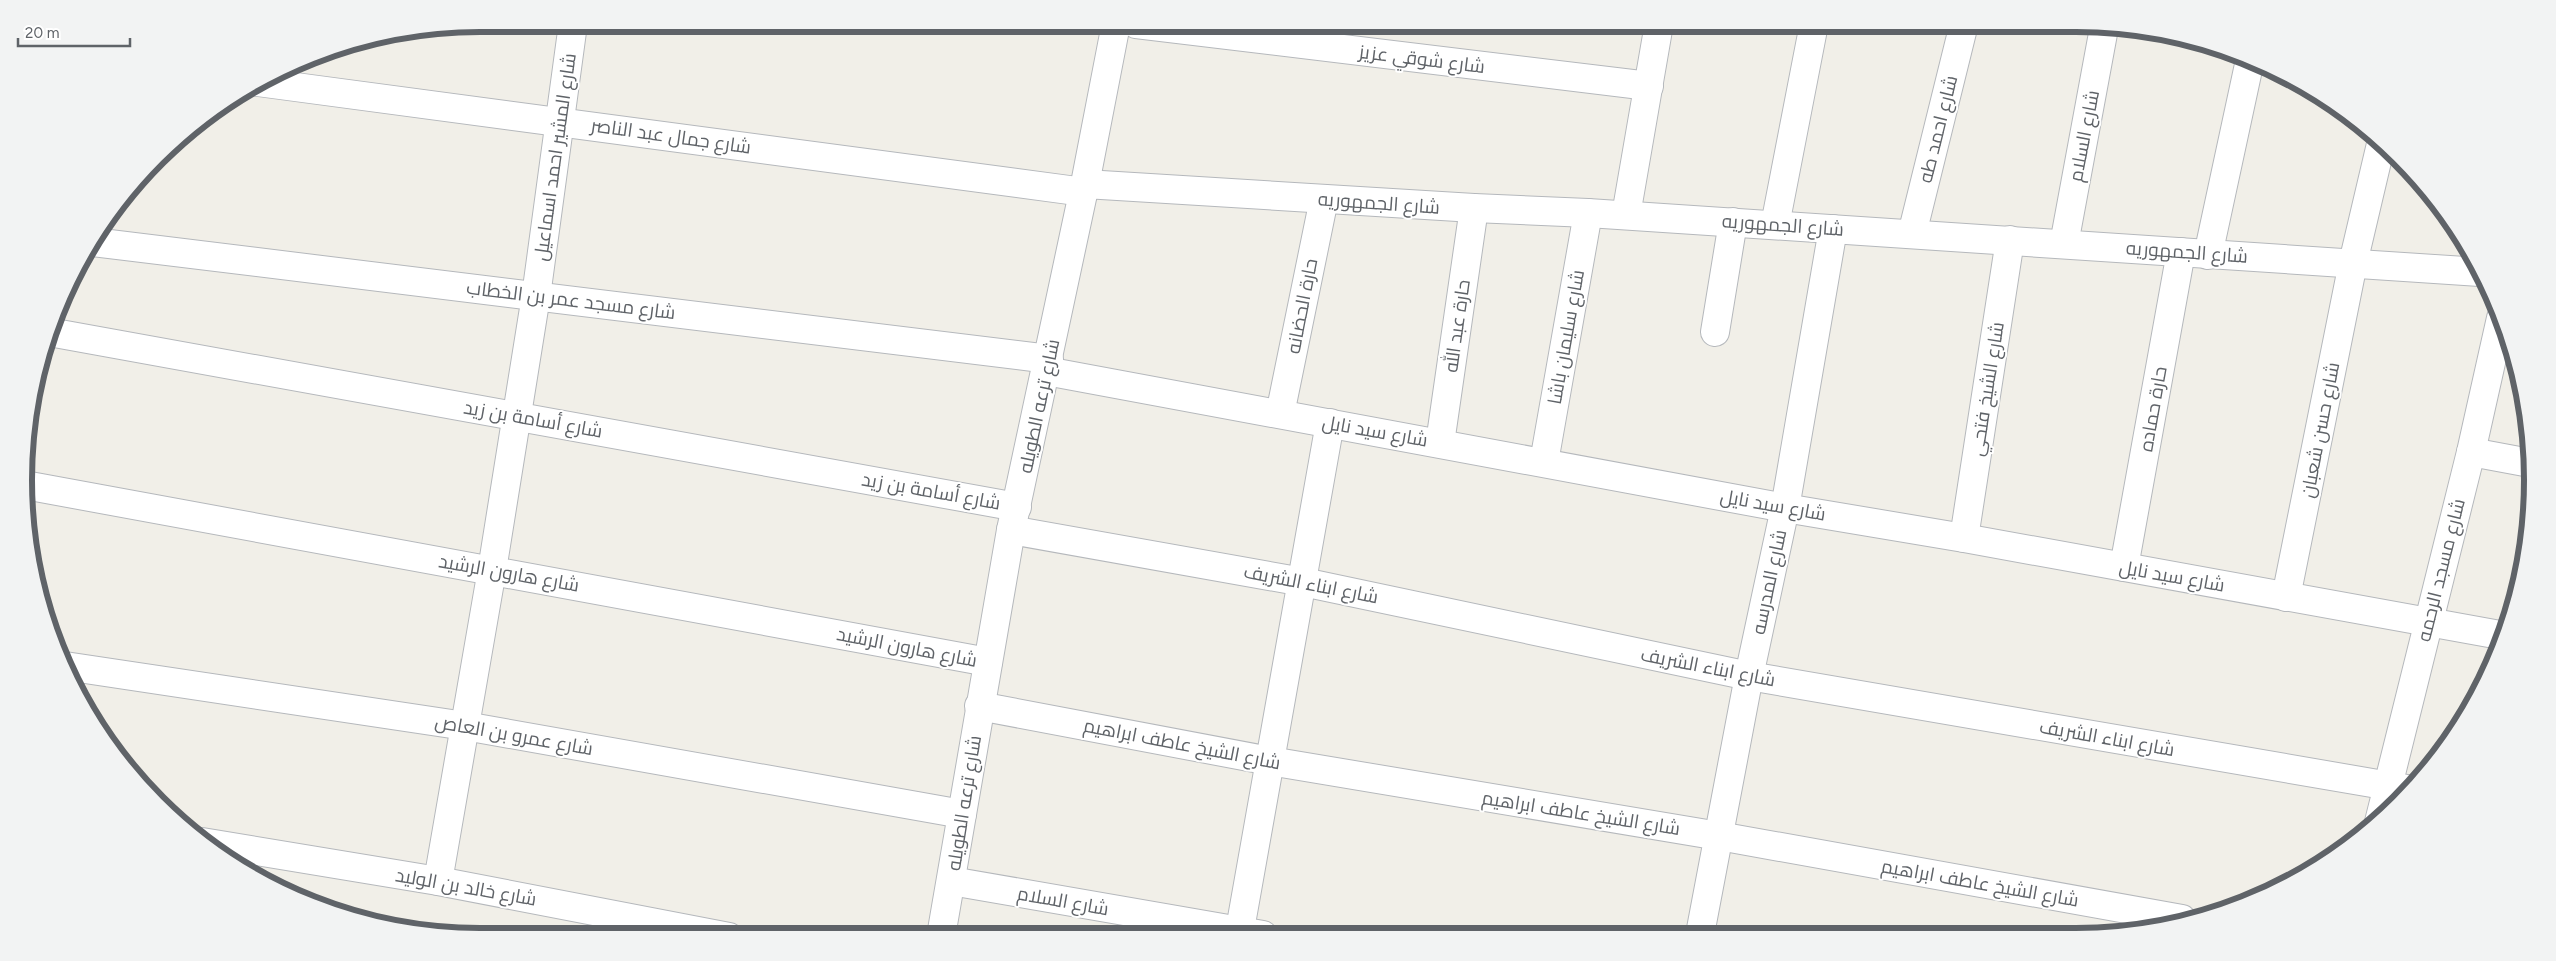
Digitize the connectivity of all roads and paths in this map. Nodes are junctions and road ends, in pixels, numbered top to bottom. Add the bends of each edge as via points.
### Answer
1 (572, 32) edge
2 (1114, 32) edge
3 (1202, 32) edge
4 (1658, 32) edge
5 (1812, 32) edge
6 (1962, 32) edge
7 (2103, 33) edge
8 (2248, 68) edge
9 (273, 84) edge
10 (1648, 86) junction
11 (560, 122) junction
12 (2379, 152) edge
13 (1085, 188) junction
14 (1324, 199) junction
15 (1474, 208) junction
16 (1588, 213) junction
17 (1626, 215) junction
18 (1733, 222) junction
19 (1775, 225) junction
20 (1833, 228) junction
21 (1912, 234) junction
22 (2010, 240) junction
23 (101, 243) edge
24 (2064, 244) junction
25 (2181, 252) junction
26 (2208, 255) junction
27 (2353, 263) junction
28 (2471, 271) edge
29 (536, 296) junction
30 (2498, 331) edge
31 (1716, 332) dead end
32 (57, 334) edge
33 (1048, 365) junction
34 (1280, 414) junction
35 (517, 416) junction
36 (1330, 423) junction
37 (1440, 443) junction
38 (2471, 452) junction
39 (1544, 462) junction
40 (2523, 462) edge
41 (32, 486) edge
42 (1785, 508) junction
43 (1014, 518) junction
44 (1964, 538) junction
45 (2124, 567) junction
46 (492, 570) junction
47 (1303, 582) junction
48 (2286, 597) junction
49 (2428, 622) junction
50 (2496, 635) edge
51 (988, 662) junction
52 (74, 667) edge
53 (1749, 676) junction
54 (979, 706) junction
55 (465, 726) junction
56 (1270, 761) junction
57 (2397, 788) edge
58 (962, 814) junction
59 (1719, 836) junction
60 (221, 845) edge
61 (438, 881) junction
62 (951, 881) junction
63 (2173, 917) edge
64 (682, 928) edge
65 (942, 928) edge
66 (1213, 928) edge
67 (1248, 928) edge
68 (1701, 928) edge

1 - 11 street, شارع المشير احمد اسماعيل
2 - 13 street, شارع ترعه الطويله
3 - 10 street, شارع شوقي عزيز
4 - 10 street
5 - 19 street
6 - 21 street, شارع احمد طه
7 - 24 street, شارع السلام
8 - 26 street
9 - 11 street, شارع جمال عبد الناصر
10 - 17 street
11 - 13 street, شارع جمال عبد الناصر
11 - 29 street, شارع المشير احمد اسماعيل
12 - 27 street, شارع حسن شعبان
13 - 14 street, شارع الجمهوريه
13 - 33 street, شارع ترعه الطويله
14 - 15 street, شارع الجمهوريه
14 - 34 street, حارة الحضانه
15 - 16 street, شارع الجمهوريه
15 - 37 street, حارة عبد الله
16 - 17 street, شارع الجمهوريه
16 - 39 street, شارع سليمان باشا
17 - 18 street, شارع الجمهوريه
18 - 19 street, شارع الجمهوريه
18 - 31 street
19 - 20 street, شارع الجمهوريه
20 - 21 street, شارع الجمهوريه
20 - 42 street, شارع المدرسه
21 - 22 street, شارع الجمهوريه
22 - 24 street, شارع الجمهوريه
22 - 44 street, شارع الشيخ فتحي
23 - 29 street, شارع مسجد عمر بن الخطاب
24 - 25 street, شارع الجمهوريه
25 - 26 street, شارع الجمهوريه
25 - 45 street, حارة حماده
26 - 27 street, شارع الجمهوريه
27 - 28 street, شارع الجمهوريه
27 - 48 street, شارع حسن شعبان
29 - 33 street, شارع مسجد عمر بن الخطاب
29 - 35 street, شارع المشير احمد اسماعيل
30 - 38 street, شارع مسجد الرحمه
32 - 35 street, شارع أسامة بن زيد
33 - 34 street, شارع سيد نايل
33 - 43 street, شارع ترعه الطويله
34 - 36 street, شارع سيد نايل
35 - 43 street, شارع أسامة بن زيد
35 - 46 street, شارع المشير احمد اسماعيل
36 - 37 street, شارع سيد نايل
36 - 47 street
37 - 39 street, شارع سيد نايل
38 - 40 street
38 - 49 street, شارع مسجد الرحمه
39 - 42 street, شارع سيد نايل
41 - 46 street, شارع هارون الرشيد
42 - 44 street, شارع سيد نايل
42 - 53 street, شارع المدرسه
43 - 47 street, شارع ابناء الشريف
43 - 51 street, شارع ترعه الطويله
44 - 45 street, شارع سيد نايل
45 - 48 street, شارع سيد نايل
46 - 51 street, شارع هارون الرشيد
46 - 55 street, شارع المشير احمد اسماعيل
47 - 53 street, شارع ابناء الشريف
47 - 56 street
48 - 49 street, شارع سيد نايل
49 - 50 street, شارع سيد نايل
49 - 57 street, شارع مسجد الرحمه
51 - 54 street, شارع ترعه الطويله
52 - 55 street, شارع عمرو بن العاص
53 - 57 street, شارع ابناء الشريف
53 - 59 street, شارع المدرسه
54 - 56 street, شارع الشيخ عاطف ابراهيم
54 - 58 street, شارع ترعه الطويله
55 - 58 street, شارع عمرو بن العاص
55 - 61 street, شارع المشير احمد اسماعيل
56 - 59 street, شارع الشيخ عاطف ابراهيم
56 - 67 street
58 - 62 street, شارع ترعه الطويله
59 - 63 street, شارع الشيخ عاطف ابراهيم
59 - 68 street, شارع المدرسه
60 - 61 street, شارع خالد بن الوليد
61 - 64 street, شارع خالد بن الوليد
62 - 65 street, شارع ترعه الطويله
62 - 66 street, شارع السلام

